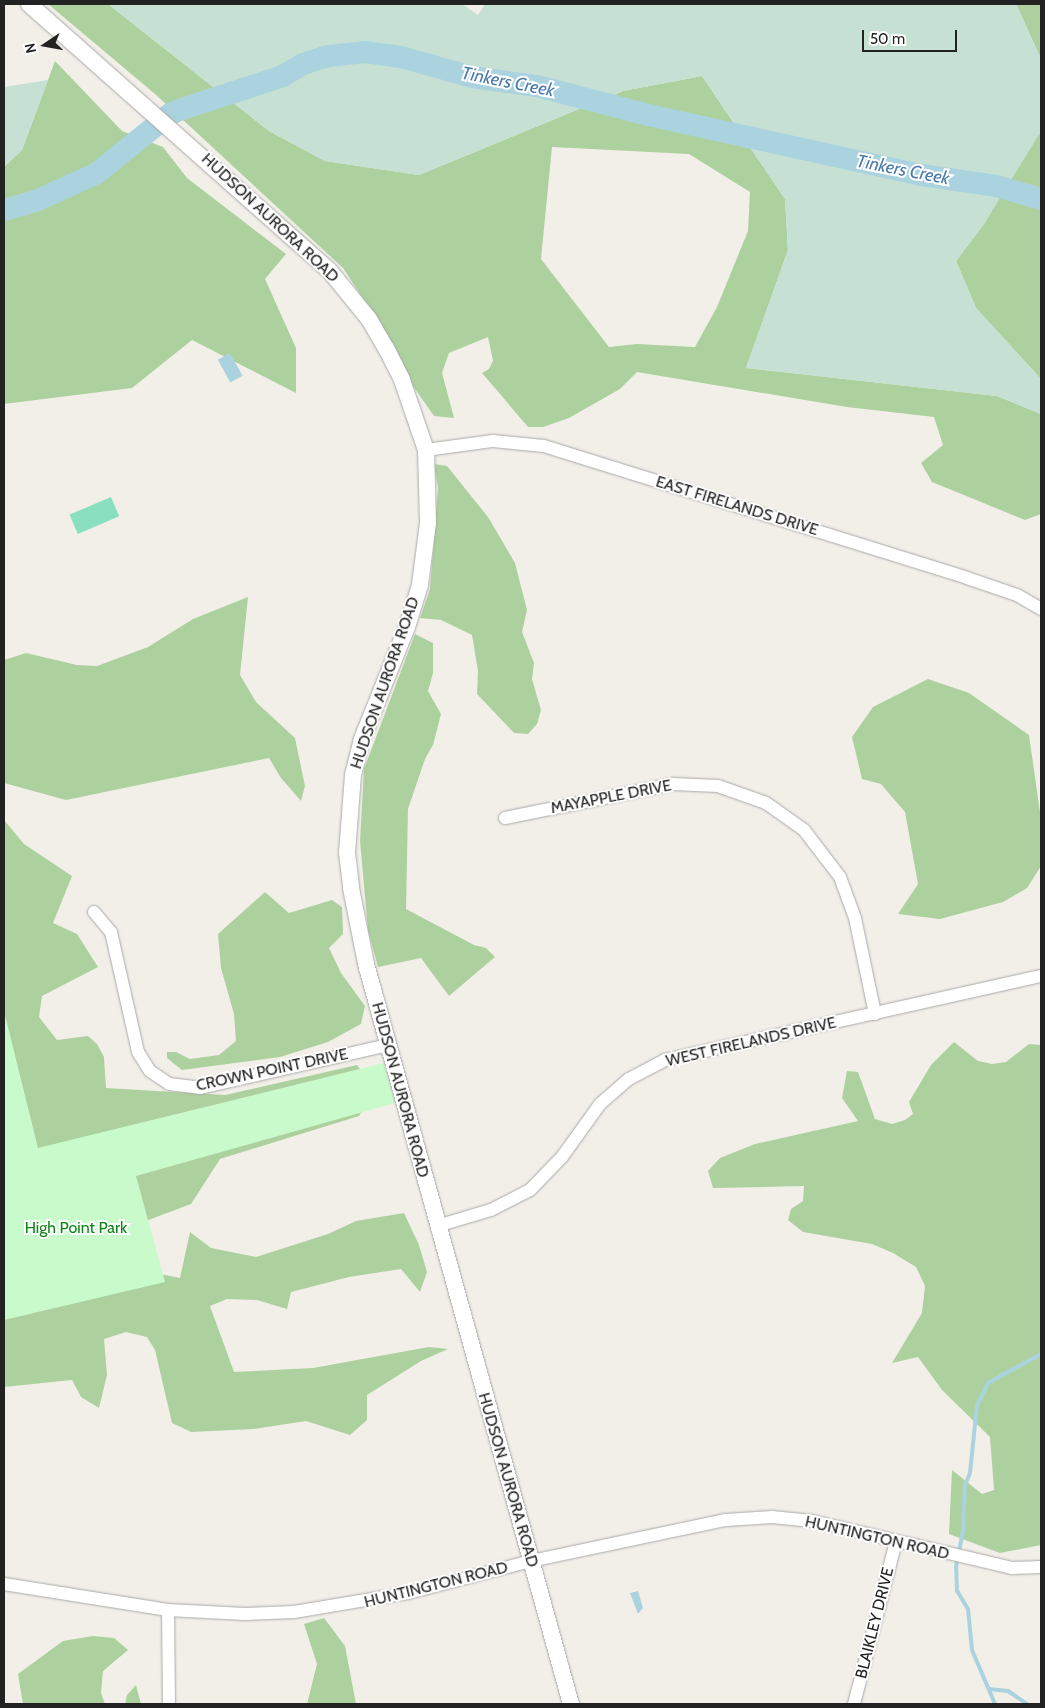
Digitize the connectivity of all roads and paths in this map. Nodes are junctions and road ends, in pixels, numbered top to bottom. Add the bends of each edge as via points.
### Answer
1 (29, 4) edge
2 (426, 450) junction
3 (1041, 609) edge
4 (505, 818) dead end
5 (94, 912) dead end
6 (1041, 976) edge
7 (875, 1014) junction
8 (388, 1044) junction
9 (437, 1226) junction
10 (896, 1542) junction
11 (531, 1561) junction
12 (1041, 1567) edge
13 (4, 1584) edge
14 (168, 1610) junction
15 (169, 1704) edge
16 (571, 1704) edge
17 (854, 1704) edge

1 - 2 street, HUDSON AURORA ROAD via 289,232 345,289 386,348 402,380
2 - 3 street, EAST FIRELANDS DRIVE via 488,442 544,446 967,578 1017,595
2 - 8 street, HUDSON AURORA ROAD via 428,523 420,585 407,627 362,739 348,815 351,888 362,949
4 - 7 street, MAYAPPLE DRIVE via 673,784 718,786 766,803 804,830 840,877 855,918
5 - 8 street, CROWN POINT DRIVE via 111,932 138,1052 150,1071 169,1084 200,1088
6 - 7 street, WEST FIRELANDS DRIVE
7 - 9 street, WEST FIRELANDS DRIVE via 688,1053 651,1066 629,1079 600,1104 562,1157 530,1190 492,1210
8 - 9 street, HUDSON AURORA ROAD
9 - 11 street, HUDSON AURORA ROAD
10 - 11 street, HUNTINGTON ROAD via 812,1521 772,1517 726,1520
10 - 12 street, HUNTINGTON ROAD via 1012,1568
10 - 17 street, BLAIKLEY DRIVE
11 - 14 street, HUNTINGTON ROAD via 408,1593 324,1609 245,1614
11 - 16 street, HUDSON AURORA ROAD
13 - 14 street, HUNTINGTON ROAD
14 - 15 street

